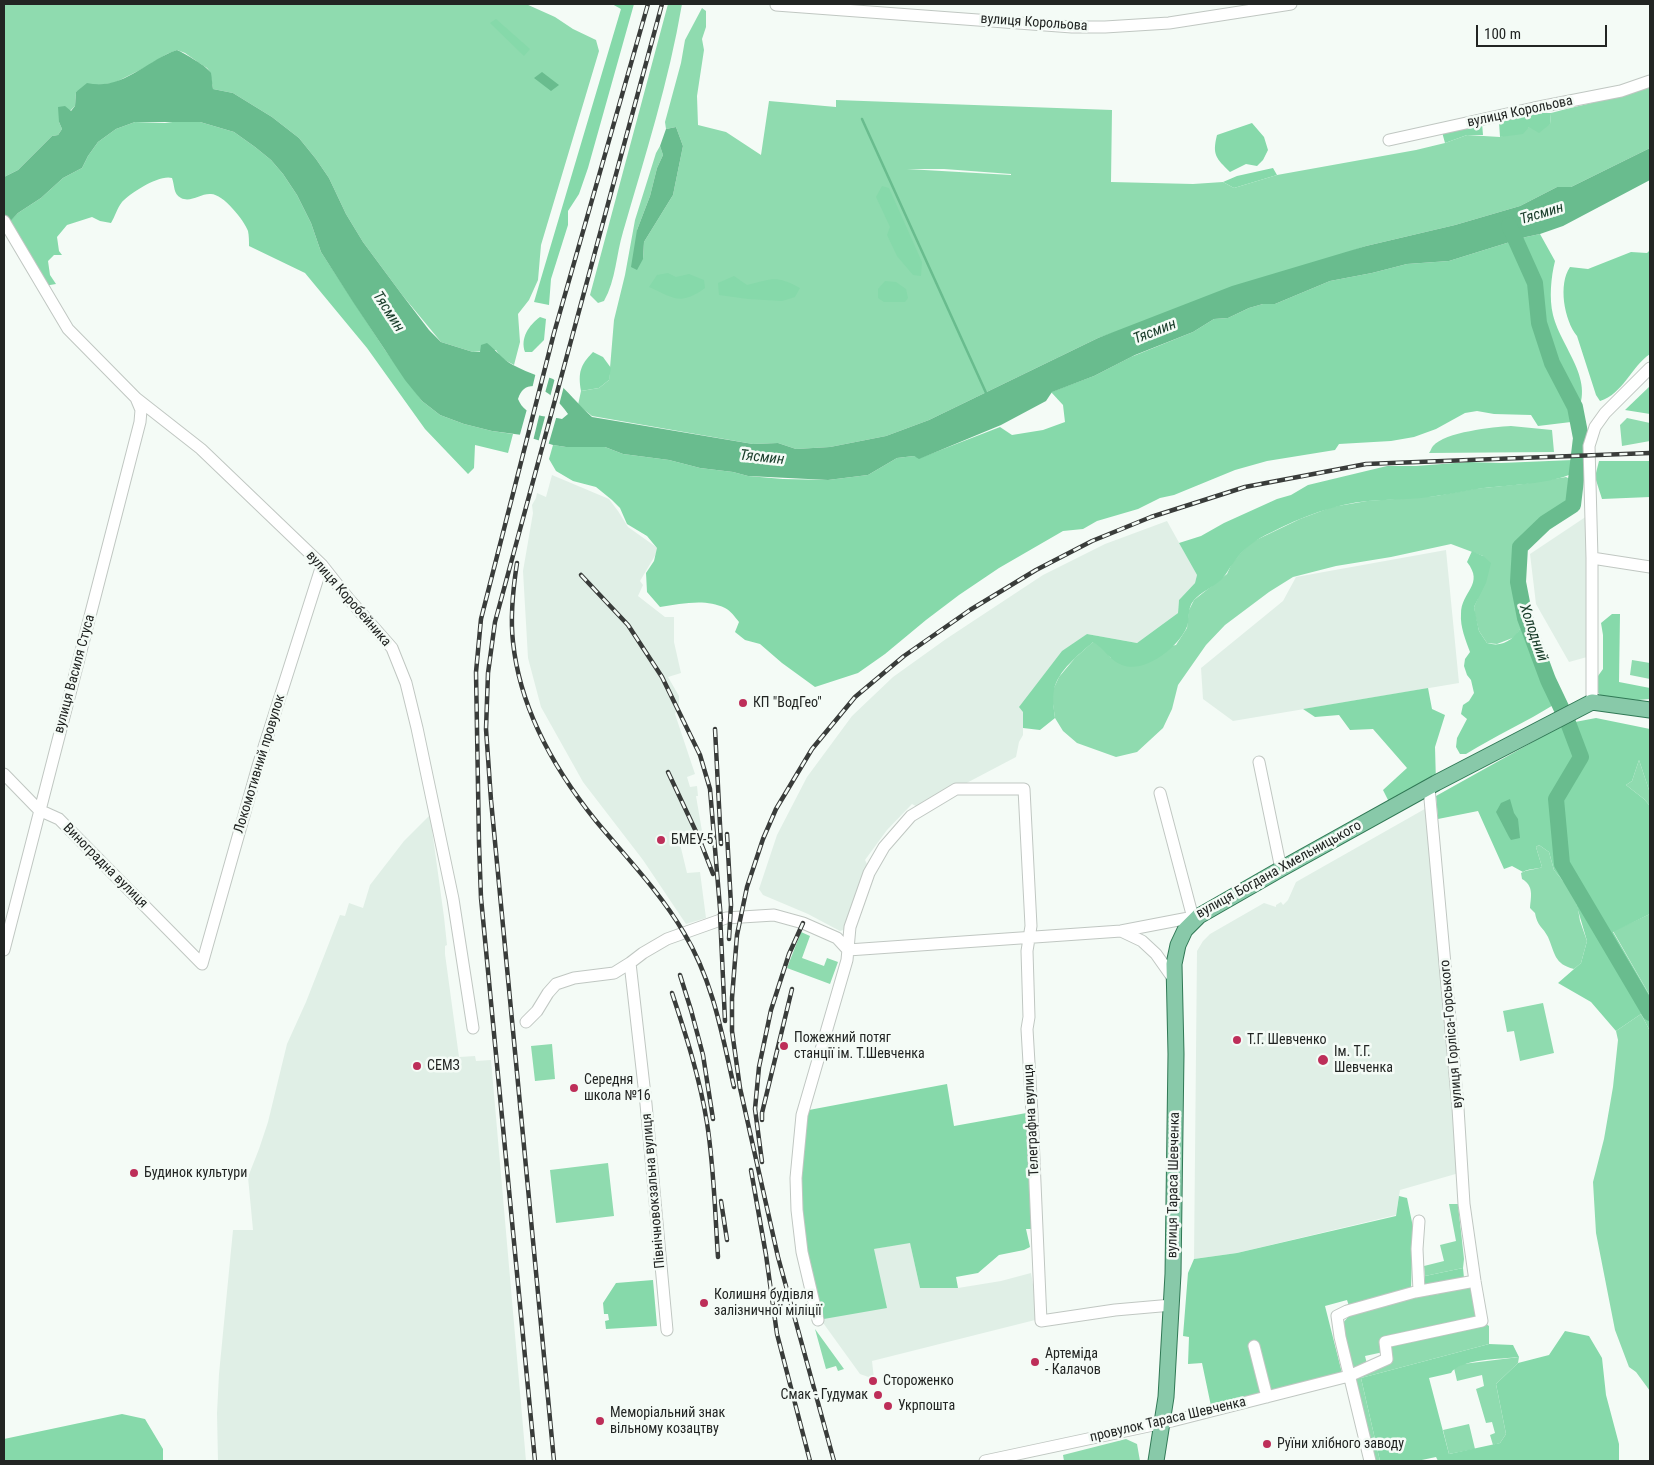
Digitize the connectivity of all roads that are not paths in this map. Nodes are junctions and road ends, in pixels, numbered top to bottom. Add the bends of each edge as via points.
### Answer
1 (1291, 4) edge
2 (776, 5) edge
3 (1650, 81) edge
4 (1389, 140) dead end
5 (4, 221) edge
6 (1650, 368) edge
7 (136, 398) junction
8 (1592, 558) junction
9 (322, 565) junction
10 (1650, 567) edge
11 (1592, 702) junction
12 (1650, 710) edge
13 (1259, 762) dead end
14 (4, 774) edge
15 (1430, 788) junction
16 (1160, 793) dead end
17 (40, 810) junction
18 (1281, 869) junction
19 (1196, 917) junction
20 (1121, 931) junction
21 (1029, 938) junction
22 (4, 950) edge
23 (848, 950) junction
24 (630, 963) junction
25 (202, 964) joint
26 (1175, 981) junction
27 (526, 1022) dead end
28 (473, 1028) dead end
29 (1419, 1221) dead end
30 (1475, 1280) junction
31 (1420, 1291) junction
32 (1172, 1305) junction
33 (818, 1320) dead end
34 (667, 1330) dead end
35 (1254, 1346) dead end
36 (1349, 1376) junction
37 (1267, 1397) junction
38 (1163, 1422) junction
39 (986, 1461) edge
40 (1156, 1461) edge
41 (1370, 1461) edge

1 - 2 street, вулиця Корольова via 1169,23 1105,27
3 - 4 street, вулиця Корольова via 1621,91
5 - 7 street, вулиця Коробейника via 68,329
6 - 8 street via 1605,413 1595,427 1589,446
7 - 9 street, вулиця Коробейника via 201,449
7 - 17 street, вулиця Василя Стуса via 141,410 140,422
8 - 10 street
8 - 11 street
9 - 25 street, Локомотивний провулок via 258,766
9 - 28 street, вулиця Коробейника via 392,648 406,683 453,899
11 - 12 main road
11 - 15 main road, вулиця Богдана Хмельницького
13 - 18 street
14 - 17 street, Виноградна вулиця
15 - 18 main road, вулиця Богдана Хмельницького
15 - 30 street, вулиця Горліса-Горського via 1464,1204
16 - 19 street
17 - 22 street, вулиця Василя Стуса
17 - 25 street, Виноградна вулиця via 59,819
18 - 19 main road, вулиця Богдана Хмельницького
19 - 20 street, вулиця Богдана Хмельницького
19 - 26 main road, вулиця Тараса Шевченка via 1178,945
20 - 21 street, вулиця Богдана Хмельницького
20 - 26 street via 1142,940
21 - 23 street, вулиця Богдана Хмельницького
21 - 23 street, Телеграфна вулиця via 1024,789 956,789 911,816 884,847 869,872 850,928
21 - 32 street, Телеграфна вулиця via 1029,1017 1026,1028 1041,1320
23 - 24 street via 837,938 803,923 774,915 740,916 667,939
23 - 33 street via 802,1115 796,1178 802,1252
24 - 27 street via 614,972 556,984
24 - 34 street, Північновокзальна вулиця
26 - 32 main road, вулиця Тараса Шевченка
29 - 31 street
30 - 31 street
30 - 36 street, вулиця Горліса-Горського via 1482,1321 1385,1342 1387,1359
31 - 36 street via 1337,1316
32 - 38 main road, вулиця Тараса Шевченка
35 - 37 street
36 - 37 street, провулок Тараса Шевченка
36 - 41 street
37 - 38 street, провулок Тараса Шевченка
38 - 39 street, провулок Тараса Шевченка
38 - 40 main road, вулиця Тараса Шевченка

